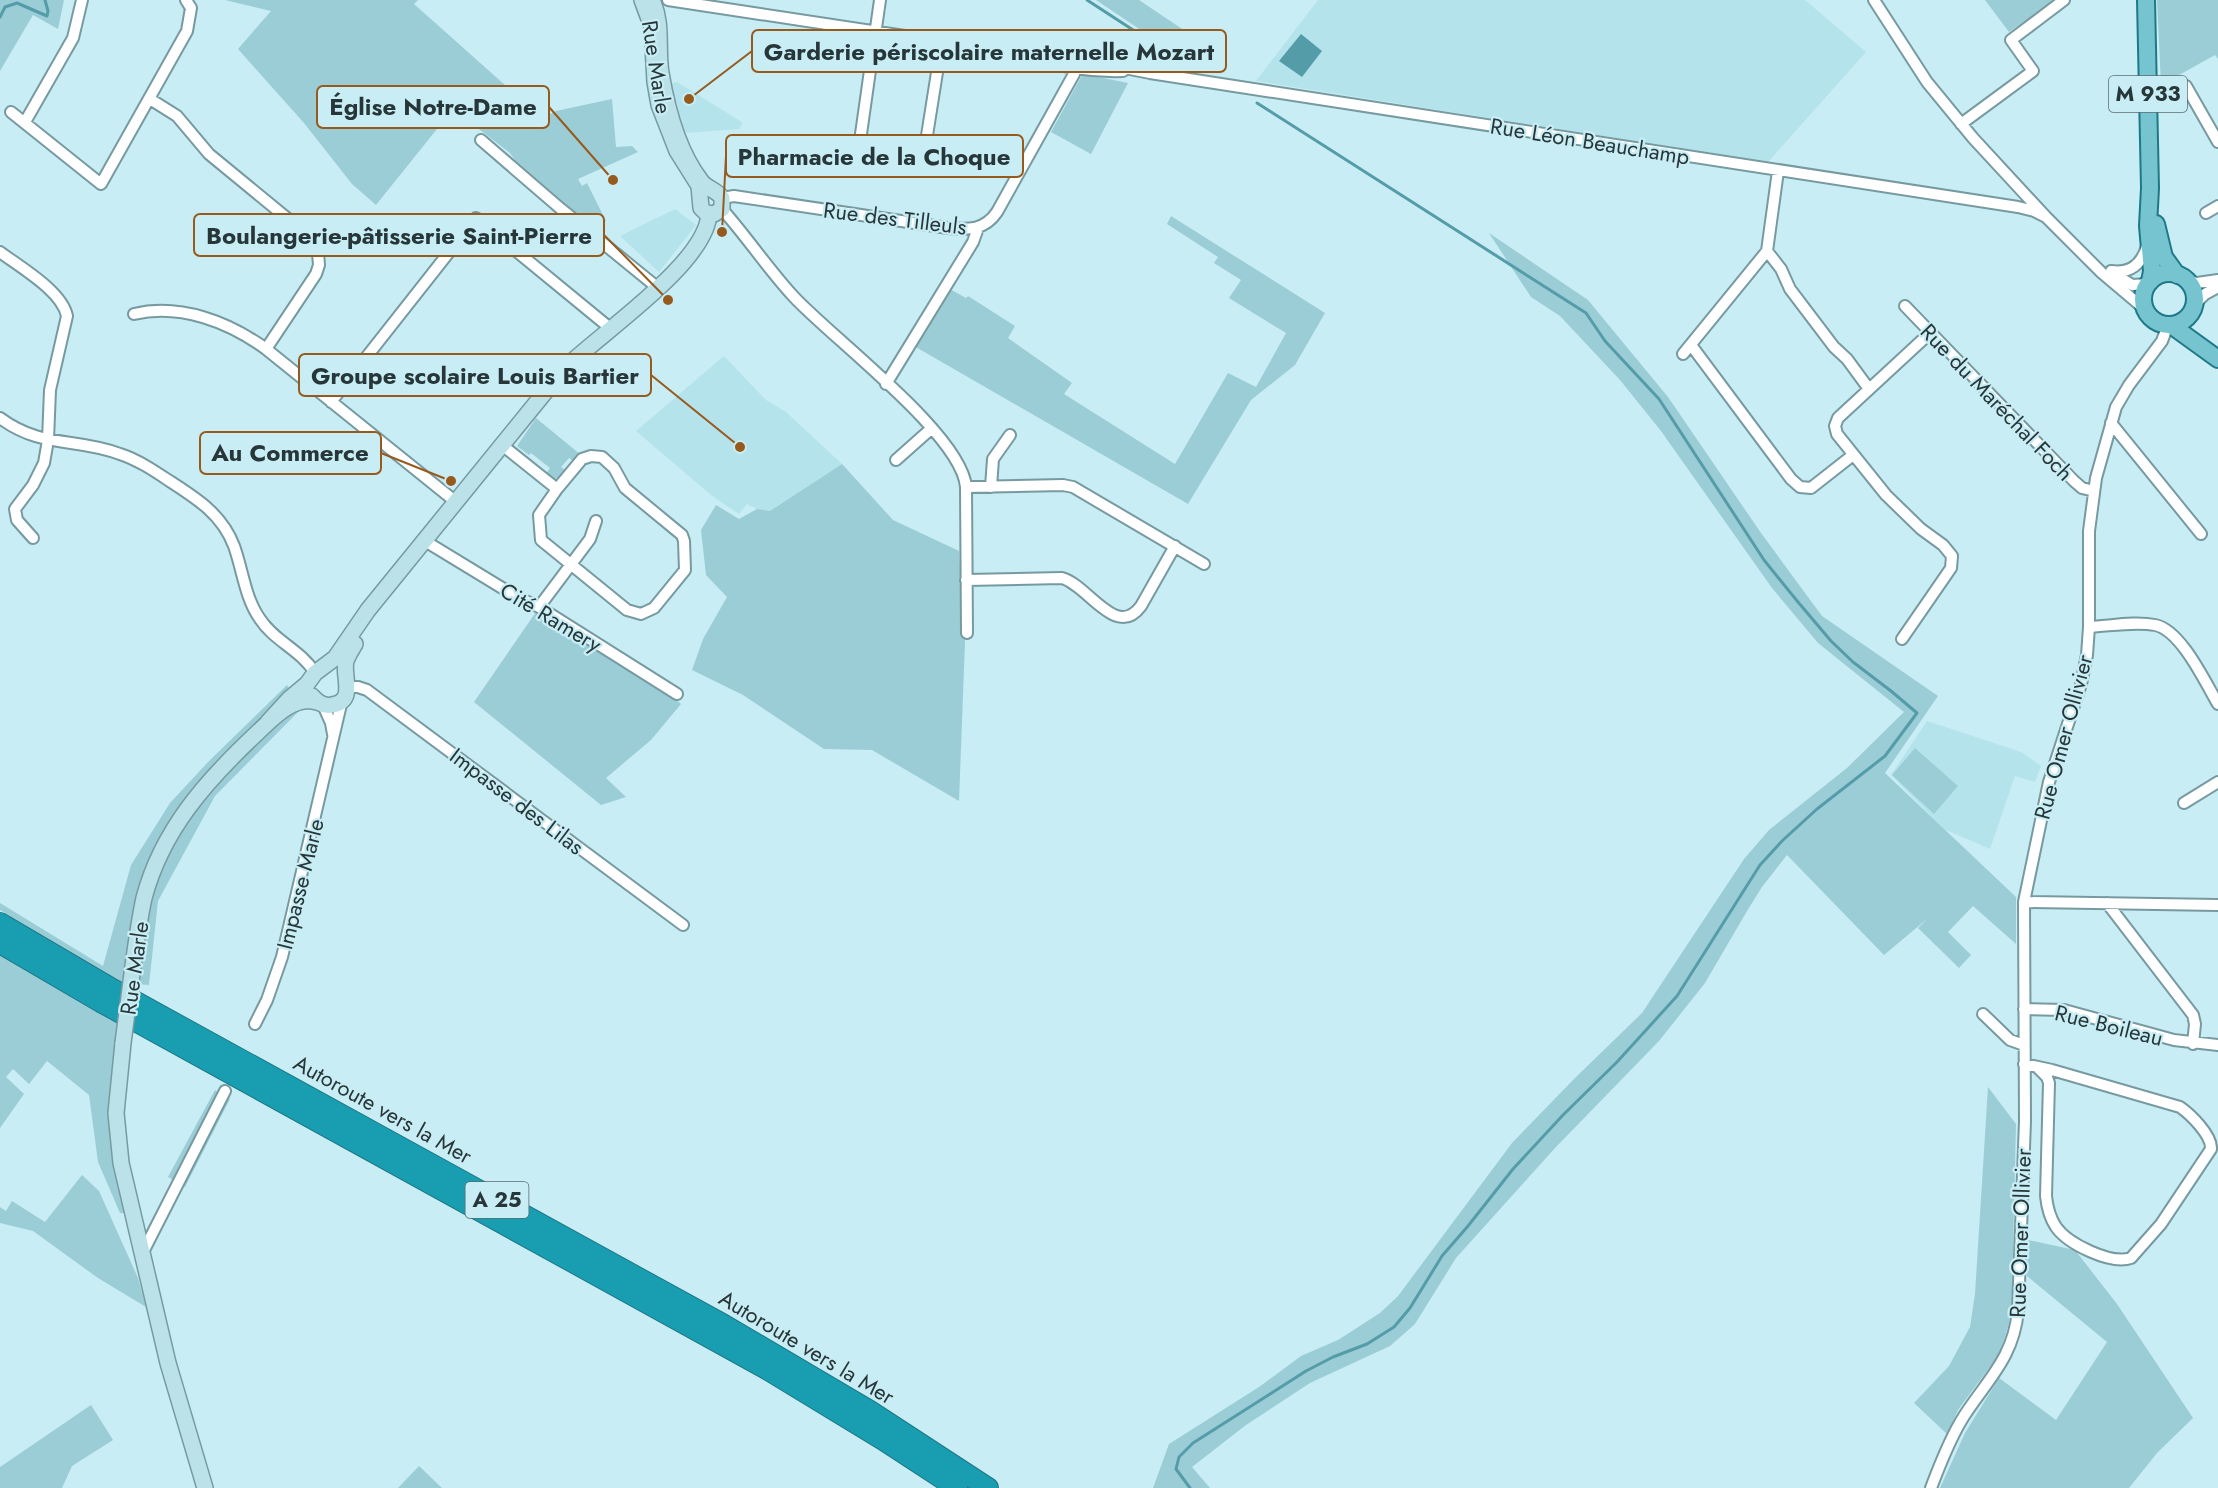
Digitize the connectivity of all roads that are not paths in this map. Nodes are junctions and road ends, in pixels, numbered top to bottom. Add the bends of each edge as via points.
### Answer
1 (82, 0) edge
2 (186, 0) edge
3 (642, 0) edge
4 (652, 0) edge
5 (668, 0) edge
6 (880, 0) edge
7 (1874, 0) edge
8 (2064, 0) edge
9 (2145, 0) edge
10 (875, 31) junction
11 (942, 41) junction
12 (1078, 63) junction
13 (2186, 86) dead end
14 (150, 99) junction
15 (11, 112) dead end
16 (25, 122) junction
17 (1961, 124) junction
18 (481, 140) dead end
19 (2218, 142) edge
20 (1778, 171) junction
21 (2150, 188) junction
22 (713, 202) junction
23 (2218, 206) edge
24 (2206, 213) dead end
25 (2046, 217) junction
26 (978, 228) junction
27 (2149, 237) junction
28 (1767, 251) junction
29 (0, 252) edge
30 (2085, 255) junction
31 (2109, 271) junction
32 (2182, 278) junction
33 (2218, 280) edge
34 (2149, 283) junction
35 (2218, 287) edge
36 (658, 288) junction
37 (1905, 306) dead end
38 (2192, 310) junction
39 (134, 314) dead end
40 (2161, 321) junction
41 (610, 328) junction
42 (1931, 333) junction
43 (1691, 345) junction
44 (266, 349) junction
45 (1683, 354) dead end
46 (2218, 359) edge
47 (886, 384) junction
48 (1869, 390) junction
49 (331, 402) junction
50 (0, 417) edge
51 (2111, 423) junction
52 (932, 428) junction
53 (1010, 435) dead end
54 (48, 440) junction
55 (502, 445) junction
56 (1853, 455) junction
57 (896, 460) dead end
58 (966, 487) junction
59 (991, 487) junction
60 (557, 489) junction
61 (2094, 491) junction
62 (456, 502) junction
63 (596, 521) dead end
64 (2201, 534) dead end
65 (33, 538) dead end
66 (425, 541) junction
67 (1175, 546) junction
68 (571, 564) junction
69 (1204, 564) dead end
70 (966, 580) junction
71 (379, 598) junction
72 (539, 607) junction
73 (2089, 627) junction
74 (967, 633) dead end
75 (1902, 639) dead end
76 (316, 673) junction
77 (345, 688) junction
78 (677, 694) dead end
79 (320, 703) junction
80 (2218, 704) edge
81 (268, 722) junction
82 (333, 740) junction
83 (2218, 782) edge
84 (2184, 803) dead end
85 (2024, 902) junction
86 (2107, 903) junction
87 (2218, 905) edge
88 (0, 923) edge
89 (683, 925) dead end
90 (0, 943) edge
91 (2024, 1009) junction
92 (1983, 1014) dead end
93 (255, 1024) dead end
94 (2193, 1044) junction
95 (2024, 1045) junction
96 (2218, 1045) edge
97 (2024, 1064) junction
98 (2038, 1068) junction
99 (225, 1091) dead end
100 (142, 1254) junction
101 (205, 1488) edge
102 (957, 1488) edge
103 (988, 1488) edge
104 (1931, 1488) edge

1 - 16 street via 73,38
2 - 14 street via 192,9 187,31
3 - 22 main road, Rue Marle via 652,27 659,105 677,151
4 - 22 main road, Rue Marle via 659,21 662,75 673,122 693,169
5 - 10 street, Rue Léon Beauchamp
6 - 10 street
7 - 17 street via 1922,75
8 - 17 street via 2011,40 2033,71
9 - 21 main road, M 933
10 - 11 street, Rue Léon Beauchamp
10 - 11 street via 860,141 865,150 911,158 925,148
11 - 12 street, Rue Léon Beauchamp via 1046,54
12 - 20 street, Rue Léon Beauchamp
12 - 26 street, Rue des Tilleuls via 998,212
13 - 19 street
14 - 16 street via 101,184
14 - 44 street via 177,116 209,154 303,230 317,248 316,274
15 - 16 street
17 - 25 street
18 - 36 street
20 - 25 street, Rue Léon Beauchamp via 2018,207
20 - 28 street
21 - 27 main road, M 933
21 - 32 main road, M 933 via 2164,257
22 - 26 street, Rue des Tilleuls via 734,196 948,228
22 - 36 main road, Rue Marle via 708,225 695,249
22 - 47 street via 794,297
23 - 24 street
25 - 30 street
26 - 47 street
27 - 31 street via 2144,256 2136,266
27 - 34 main road, M 933
28 - 43 street
28 - 48 street via 1790,289
29 - 54 street via 54,294 66,309 66,327 50,390
30 - 31 street
30 - 40 street
31 - 34 street via 2132,285
32 - 33 street via 2197,283
32 - 34 main road via 2164,274
32 - 38 main road via 2194,292
34 - 40 main road via 2144,296
35 - 38 street via 2202,296
36 - 41 main road, Rue Marle
37 - 42 street, Rue du Maréchal Foch
38 - 40 main road via 2179,323
38 - 46 main road via 2194,330
39 - 44 street via 152,310 204,317
40 - 46 main road
40 - 51 street, Rue Omer Ollivier via 2154,351 2124,393
41 - 49 street via 476,218
41 - 55 main road, Rue Marle via 563,370
42 - 48 street
42 - 61 street, Rue du Maréchal Foch via 2073,481
43 - 45 street
43 - 56 street via 1800,487 1811,488
44 - 49 street
47 - 52 street
48 - 56 street via 1838,418 1835,426
49 - 62 street
50 - 54 street via 21,432
51 - 61 street, Rue Omer Ollivier
51 - 64 street
52 - 57 street
52 - 58 street via 962,469
53 - 59 street via 993,459
54 - 65 street via 38,479 15,509 17,520
54 - 76 street via 121,454 202,502 220,519 229,535 262,622 306,659
55 - 60 street
55 - 62 main road, Rue Marle
56 - 75 street via 1886,495 1952,556 1951,568
58 - 59 street
58 - 70 street
59 - 67 street via 1073,487
60 - 68 street via 539,515 539,533 541,540
60 - 68 street via 582,459 602,457 614,468 625,488 680,533 684,541 684,573 654,608 641,614 627,610
61 - 73 street, Rue Omer Ollivier via 2088,543
62 - 66 main road, Rue Marle
63 - 68 street via 590,539
66 - 71 main road, Rue Marle
66 - 72 street, Cité Ramery
67 - 69 street
67 - 70 street via 1141,606 1126,617 1112,615 1076,584 1062,578
68 - 72 street
70 - 74 street
71 - 76 main road, Rue Marle via 335,658
71 - 77 main road, Rue Marle via 348,657
72 - 78 street, Cité Ramery
73 - 80 street via 2148,624 2166,628 2179,641
73 - 85 street, Rue Omer Ollivier via 2083,675 2049,782
76 - 77 main road via 338,669
76 - 79 main road via 310,690
76 - 81 main road, Rue Marle
77 - 79 main road via 332,705
77 - 82 street, Impasse Marle
77 - 89 street, Impasse des Lilas via 367,690
79 - 81 main road, Rue Marle via 299,702
79 - 82 street, Impasse Marle via 331,723
81 - 100 main road, Rue Marle, bridge via 188,806 169,836 144,899 117,1100 122,1169
82 - 93 street, Impasse Marle via 282,957
83 - 84 street
85 - 86 street
85 - 91 street, Rue Omer Ollivier
86 - 87 street
86 - 94 street via 2193,1015
88 - 103 highway, Autoroute vers la Mer / A 25 via 114,990 733,1330 870,1411
90 - 102 highway, A 25 via 765,1368
91 - 94 street, Rue Boileau via 2064,1010
91 - 95 street, Rue Omer Ollivier
92 - 95 street via 2010,1040
94 - 96 street, Rue Boileau
95 - 97 street, Rue Omer Ollivier
97 - 98 street, Rue Omer Ollivier
97 - 104 street, Rue Omer Ollivier via 2016,1329 1999,1368 1958,1427
98 - 98 street, Rue Omer Ollivier via 2049,1083 2046,1196 2054,1223 2061,1232 2099,1255 2115,1260 2131,1258 2161,1224 2211,1149 2211,1141 2180,1107
99 - 100 street
100 - 101 main road, Rue Marle via 168,1363

